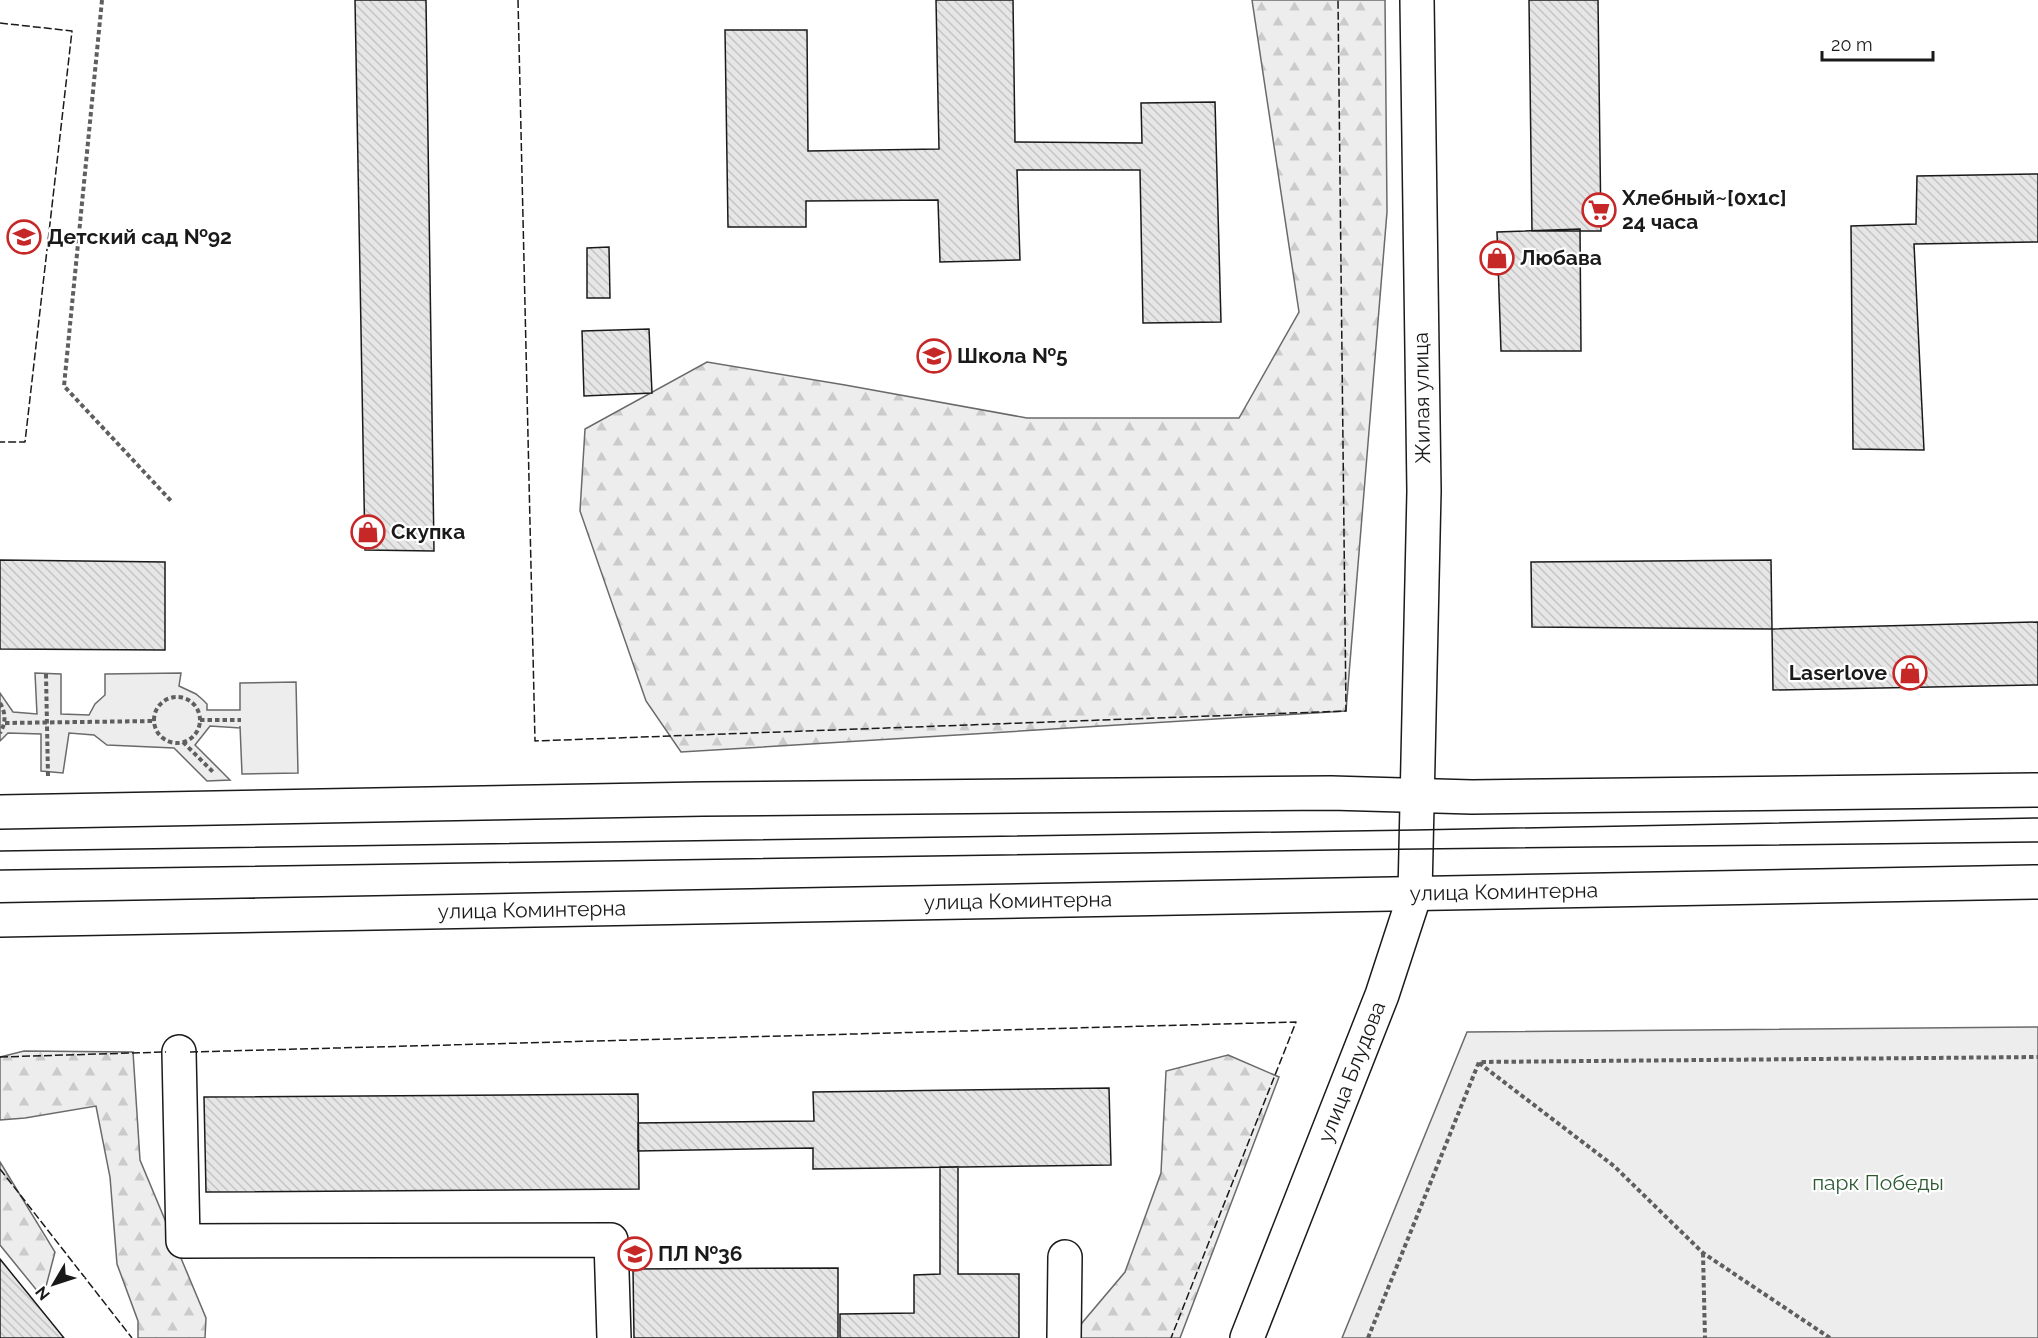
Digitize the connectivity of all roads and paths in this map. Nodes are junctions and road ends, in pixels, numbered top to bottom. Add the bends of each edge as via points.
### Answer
1 (102, 0) edge
2 (1417, 0) edge
3 (172, 502) dead end
4 (46, 674) dead end
5 (0, 703) edge
6 (200, 720) junction
7 (241, 720) dead end
8 (155, 721) junction
9 (48, 722) junction
10 (5, 723) junction
11 (0, 733) edge
12 (183, 742) junction
13 (221, 780) dead end
14 (48, 782) dead end
15 (2038, 790) edge
16 (1416, 795) junction
17 (0, 812) edge
18 (2038, 882) edge
19 (1415, 894) junction
20 (0, 920) edge
21 (178, 1052) dead end
22 (2038, 1057) edge
23 (1479, 1062) junction
24 (1703, 1253) junction
25 (1065, 1257) dead end
26 (614, 1338) edge
27 (1064, 1338) edge
28 (1247, 1338) edge
29 (1368, 1338) edge
30 (1705, 1338) edge
31 (1830, 1338) edge

1 - 3 path via 64,386
2 - 16 street, Жилая улица via 1424,491
4 - 9 path
5 - 10 path
6 - 7 path
6 - 8 path via 190,701 175,698 162,703
6 - 12 path via 196,734
8 - 9 path
8 - 12 path via 162,737
9 - 10 path
9 - 14 path
10 - 11 path
12 - 13 path
15 - 16 street
16 - 17 street via 715,799
16 - 19 street, улица Блудова
18 - 19 street, улица Коминтерна
19 - 20 street, улица Коминтерна
19 - 28 street, улица Блудова via 1382,995
21 - 26 street via 183,1241 611,1240
22 - 23 path
23 - 24 path via 1614,1166
23 - 29 path
24 - 30 path
24 - 31 path
25 - 27 street

